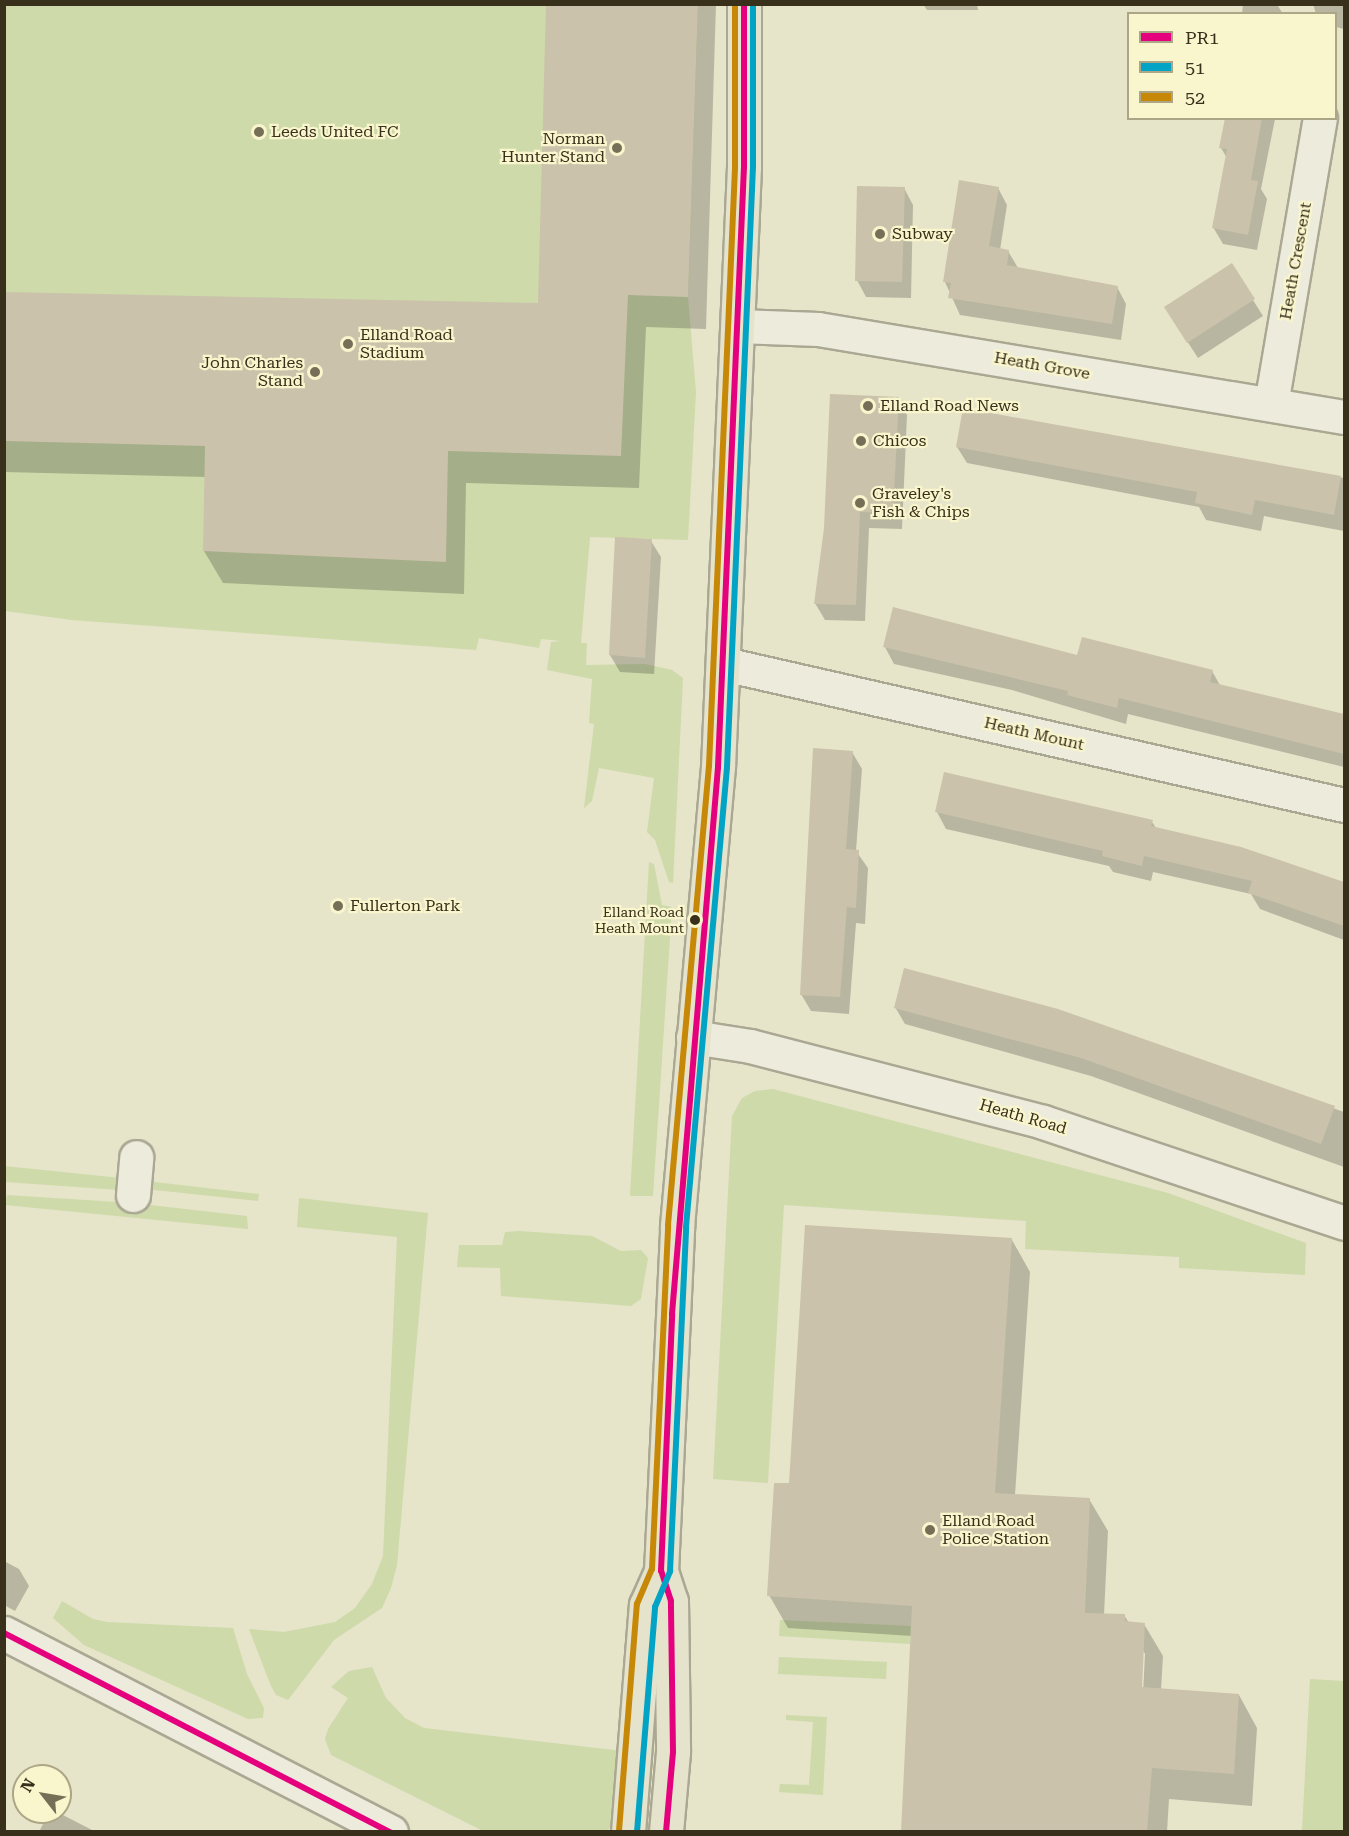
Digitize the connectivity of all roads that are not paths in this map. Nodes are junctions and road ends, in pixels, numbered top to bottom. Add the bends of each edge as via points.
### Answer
1 (744, 4) edge
2 (1320, 120) edge
3 (738, 326) junction
4 (1271, 404) junction
5 (1344, 417) edge
6 (724, 664) junction
7 (1344, 805) edge
8 (693, 1037) junction
9 (136, 1157) dead end
10 (134, 1195) dead end
11 (1344, 1223) edge
12 (661, 1571) junction
13 (4, 1633) edge
14 (391, 1832) edge
15 (628, 1832) edge
16 (666, 1832) edge

1 - 3 main road via 744,167
2 - 4 street, Heath Crescent
3 - 4 street, Heath Grove via 818,328
3 - 6 main road
4 - 5 street, Heath Grove
6 - 7 street, Heath Mount
6 - 8 main road
8 - 11 street, Heath Road via 750,1046 1043,1122
8 - 12 main road via 672,1314
9 - 10 street
12 - 15 main road via 646,1605
12 - 16 main road via 671,1602 673,1752
13 - 14 street

